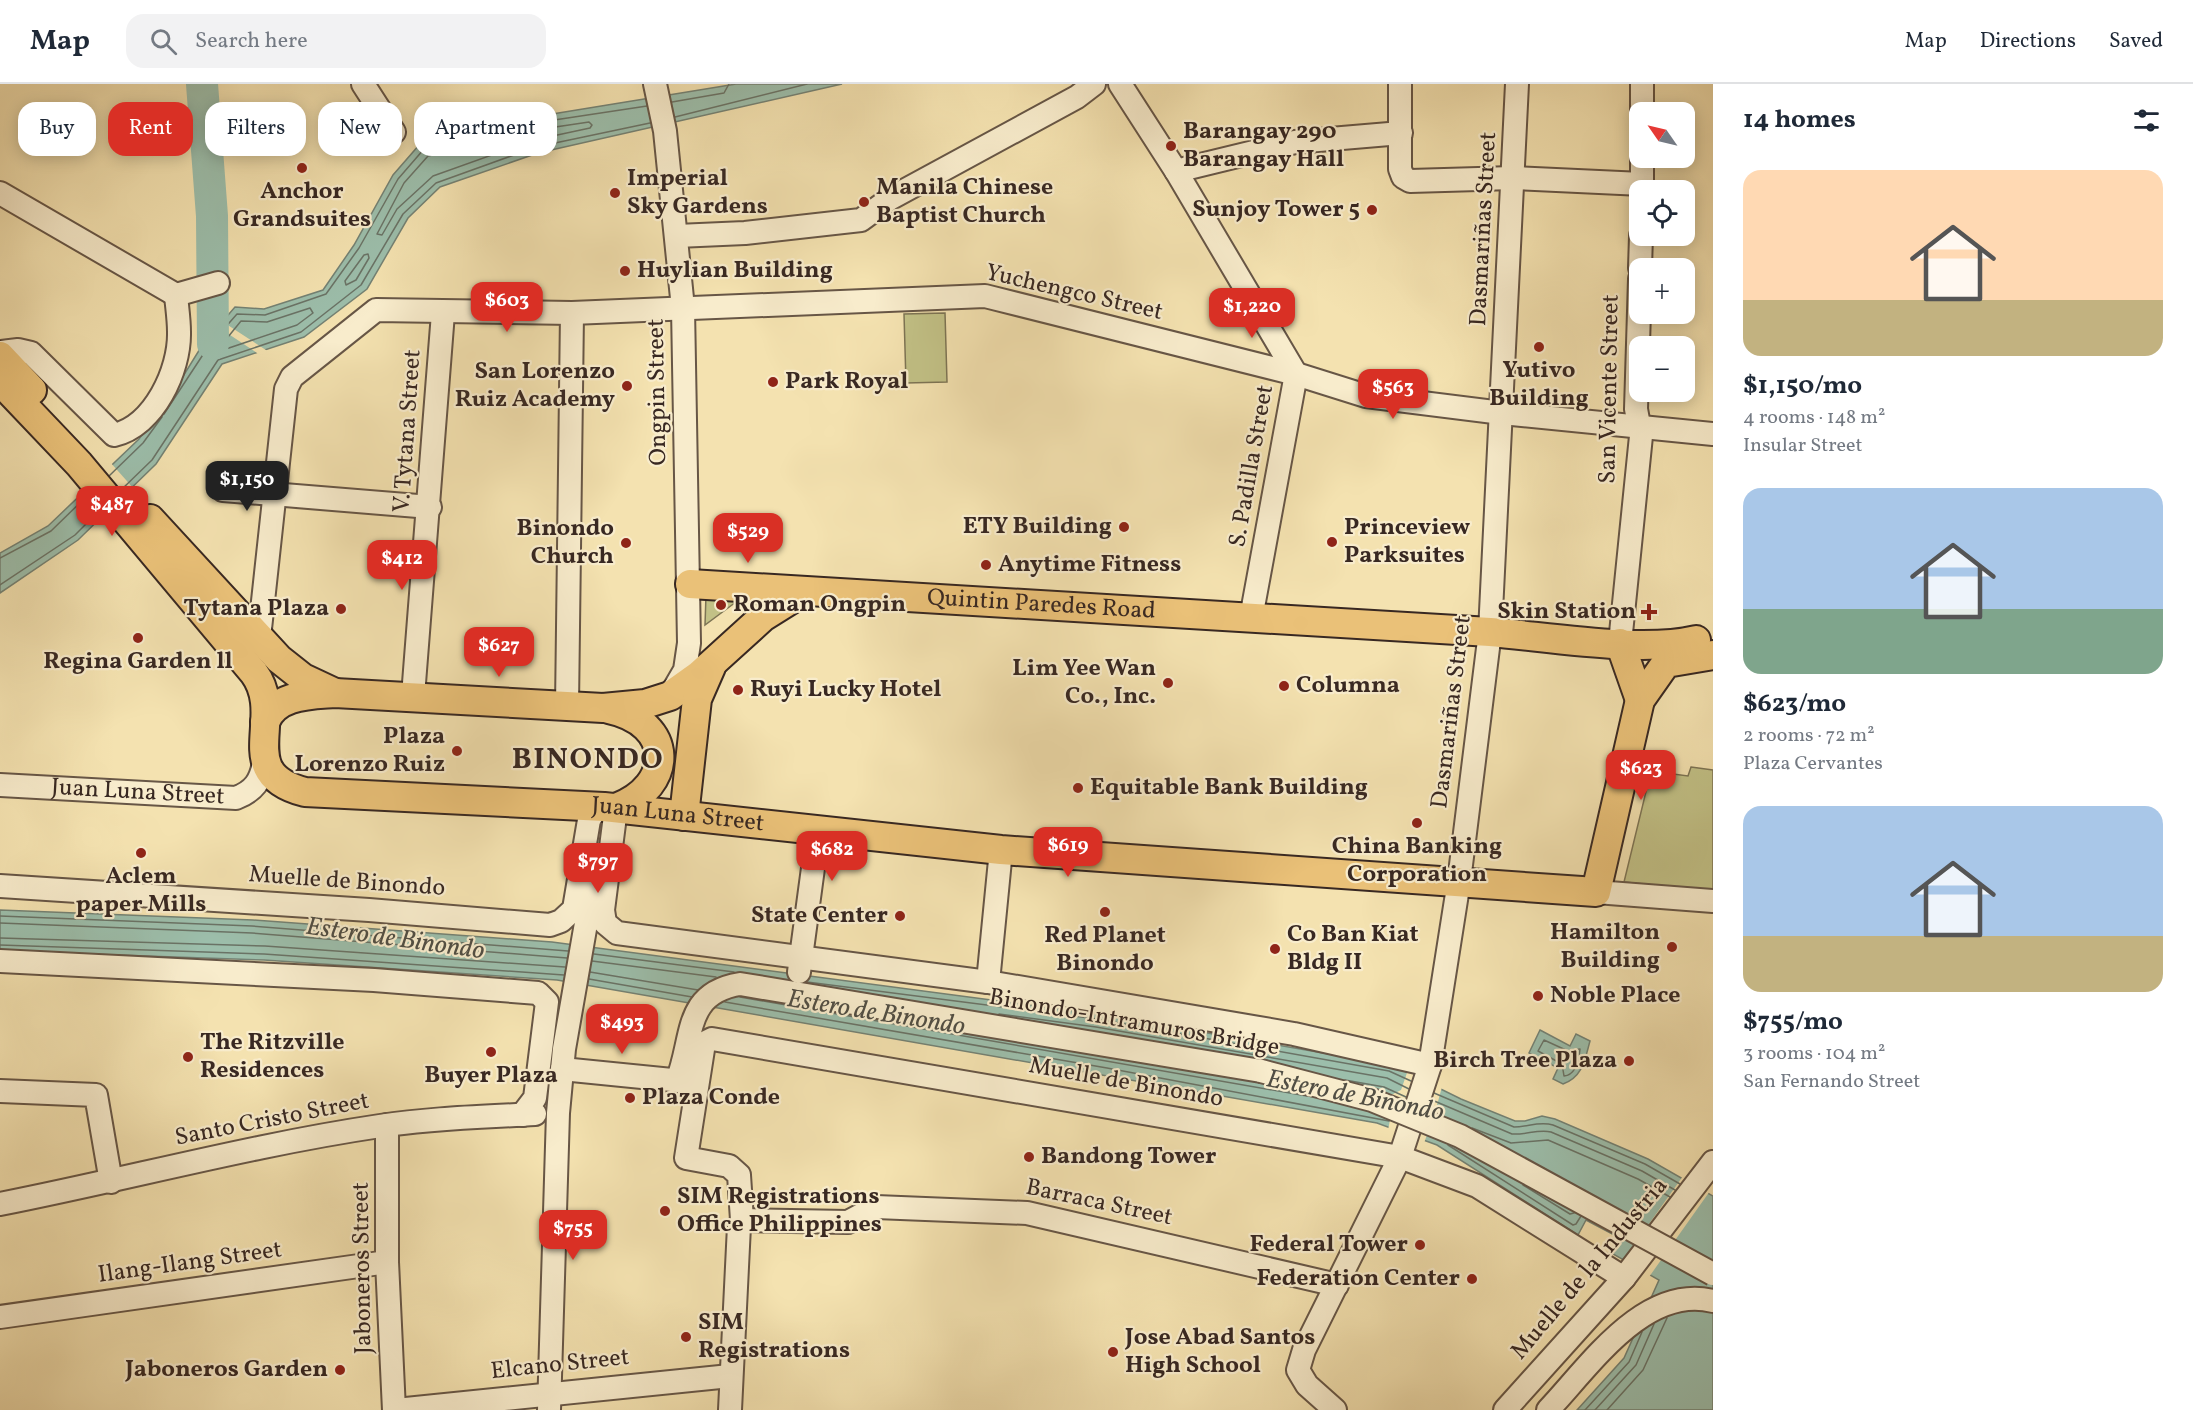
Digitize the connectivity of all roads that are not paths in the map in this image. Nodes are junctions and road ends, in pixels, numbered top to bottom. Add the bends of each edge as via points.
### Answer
1 (363, 84) edge
2 (1094, 84) edge
3 (1120, 84) edge
4 (1400, 84) edge
5 (1517, 84) edge
6 (1642, 84) edge
7 (656, 90) edge
8 (375, 102) edge
9 (1642, 102) edge
10 (1401, 133) junction
11 (1176, 171) junction
12 (1513, 178) junction
13 (1629, 186) edge
14 (0, 193) edge
15 (676, 236) junction
16 (218, 283) dead end
17 (176, 295) junction
18 (683, 308) junction
19 (443, 313) junction
20 (572, 313) junction
21 (1639, 324) edge
22 (0, 354) edge
23 (1296, 374) junction
24 (0, 381) edge
25 (1502, 413) junction
26 (1639, 426) junction
27 (1713, 434) edge
28 (85, 459) junction
29 (223, 490) dead end
30 (274, 494) junction
31 (122, 500) junction
32 (430, 507) junction
33 (690, 584) junction
34 (803, 592) junction
35 (1251, 618) junction
36 (1490, 632) junction
37 (1713, 636) edge
38 (259, 638) junction
39 (1620, 643) junction
40 (1706, 659) edge
41 (715, 660) junction
42 (335, 693) junction
43 (413, 696) junction
44 (670, 696) junction
45 (1640, 700) junction
46 (567, 706) junction
47 (603, 708) junction
48 (266, 722) junction
49 (264, 762) junction
50 (0, 785) edge
51 (610, 808) junction
52 (684, 816) junction
53 (818, 831) junction
54 (1001, 850) junction
55 (1459, 881) junction
56 (0, 886) edge
57 (1596, 892) junction
58 (1713, 902) edge
59 (0, 961) edge
60 (801, 963) junction
61 (988, 982) junction
62 (796, 992) junction
63 (562, 1069) junction
64 (1427, 1072) junction
65 (687, 1082) junction
66 (0, 1091) edge
67 (558, 1113) junction
68 (522, 1115) junction
69 (387, 1125) junction
70 (1402, 1149) junction
71 (1713, 1162) edge
72 (111, 1182) junction
73 (0, 1204) edge
74 (742, 1220) junction
75 (387, 1262) junction
76 (1630, 1270) junction
77 (1713, 1274) edge
78 (1337, 1285) junction
79 (1713, 1301) edge
80 (0, 1317) edge
81 (730, 1376) junction
82 (549, 1401) edge
83 (395, 1410) edge
84 (730, 1410) edge
85 (1335, 1410) edge
86 (1505, 1410) edge
87 (1548, 1410) edge

1 - 8 street
2 - 15 street via 1077,97 891,198 861,220
3 - 11 street, S. Padilla Street
4 - 10 street
5 - 12 street, Dasmariñas Street
6 - 9 street
7 - 15 street, Ongpin Street via 665,131
10 - 11 street via 1295,142
10 - 12 street via 1400,169 1410,181
11 - 23 street, S. Padilla Street
12 - 13 street
12 - 25 street, Dasmariñas Street
14 - 17 street
15 - 18 street, Ongpin Street
16 - 17 street
17 - 22 street via 180,333 176,362 152,411 125,433 114,435 31,353 18,350
18 - 20 street, Yuchengco Street
18 - 23 street, Yuchengco Street via 985,296
18 - 33 street, Ongpin Street
19 - 20 street, Yuchengco Street
19 - 30 street, Yuchengco Street via 376,310 292,377 284,400
19 - 32 street, V. Tytana Street
20 - 46 street
21 - 26 street, San Vicente Street
22 - 28 main road
23 - 25 street, Yuchengco Street via 1366,396
23 - 35 street, S. Padilla Street
24 - 28 main road
25 - 26 street, Yuchengco Street
25 - 36 street, Dasmariñas Street
26 - 27 street, Yuchengco Street
26 - 39 street, San Vicente Street
28 - 31 main road
29 - 30 street
30 - 32 street
30 - 38 street
31 - 38 main road
31 - 48 main road via 260,680
32 - 43 street, V. Tytana Street
33 - 34 main road, Quintin Paredes Road
33 - 44 street, Ongpin Street via 688,657
34 - 35 main road, Quintin Paredes Road
34 - 41 main road via 763,617
35 - 36 main road, Quintin Paredes Road
36 - 39 main road, Quintin Paredes Road
36 - 55 street, Dasmariñas Street
37 - 39 main road, Quintin Paredes Road via 1676,643
38 - 42 main road via 297,674
39 - 45 main road
40 - 45 main road via 1666,663
41 - 44 main road
41 - 52 main road via 697,699
42 - 43 main road
42 - 48 main road via 286,701 273,709
43 - 46 main road
44 - 47 main road via 645,704
45 - 57 main road
46 - 47 main road
47 - 51 main road via 624,713 646,725 660,747 658,766 649,784 639,795
48 - 49 main road
49 - 50 street, Juan Luna Street via 253,790 236,798
49 - 51 main road, Juan Luna Street via 277,780 305,792
51 - 52 main road, Juan Luna Street
51 - 56 street, Muelle de Binondo via 594,812 589,820 574,909 550,925
51 - 60 street via 603,910 610,929
51 - 63 street via 598,846
52 - 53 main road, Juan Luna Street
53 - 54 main road, Juan Luna Street
53 - 60 street
54 - 55 main road, Juan Luna Street
54 - 61 street
55 - 57 main road, Juan Luna Street
55 - 64 street, Dasmariñas Street
57 - 58 street, Juan Luna Street
59 - 68 street via 374,980 538,993 547,1002 535,1098
60 - 61 street
60 - 62 street
61 - 64 street via 1294,1034
62 - 65 street, Binondo-Intramuros Bridge via 740,984 711,992 699,1004 691,1031
62 - 77 street, Binondo-Intramuros Bridge, bridge via 1261,1071 1371,1100 1460,1136
63 - 65 street
63 - 67 street
64 - 70 street, Dasmariñas Street
65 - 70 street, Muelle de Binondo via 704,1043 712,1039
65 - 74 street via 686,1158 737,1170
66 - 72 street via 96,1095
67 - 68 street, Santo Cristo Street
67 - 82 street
68 - 69 street, Santo Cristo Street
69 - 72 street, Santo Cristo Street via 212,1157
69 - 75 street, Jaboneros Street
70 - 76 street, Muelle de Binondo
70 - 78 street, Dasmariñas Street
71 - 76 street, Muelle de la Industria
72 - 73 street, Santo Cristo Street
74 - 78 street, Barraca Street via 848,1222 876,1207 1034,1214
74 - 81 street
75 - 80 street, Ilang-Ilang Street
75 - 83 street, Jaboneros Street
76 - 86 street, Muelle de la Industria
78 - 85 street, Dasmariñas Street via 1298,1370 1307,1385
79 - 87 street via 1682,1300 1643,1314
81 - 82 street, Elcano Street
81 - 84 street
82 - 83 street, Elcano Street

